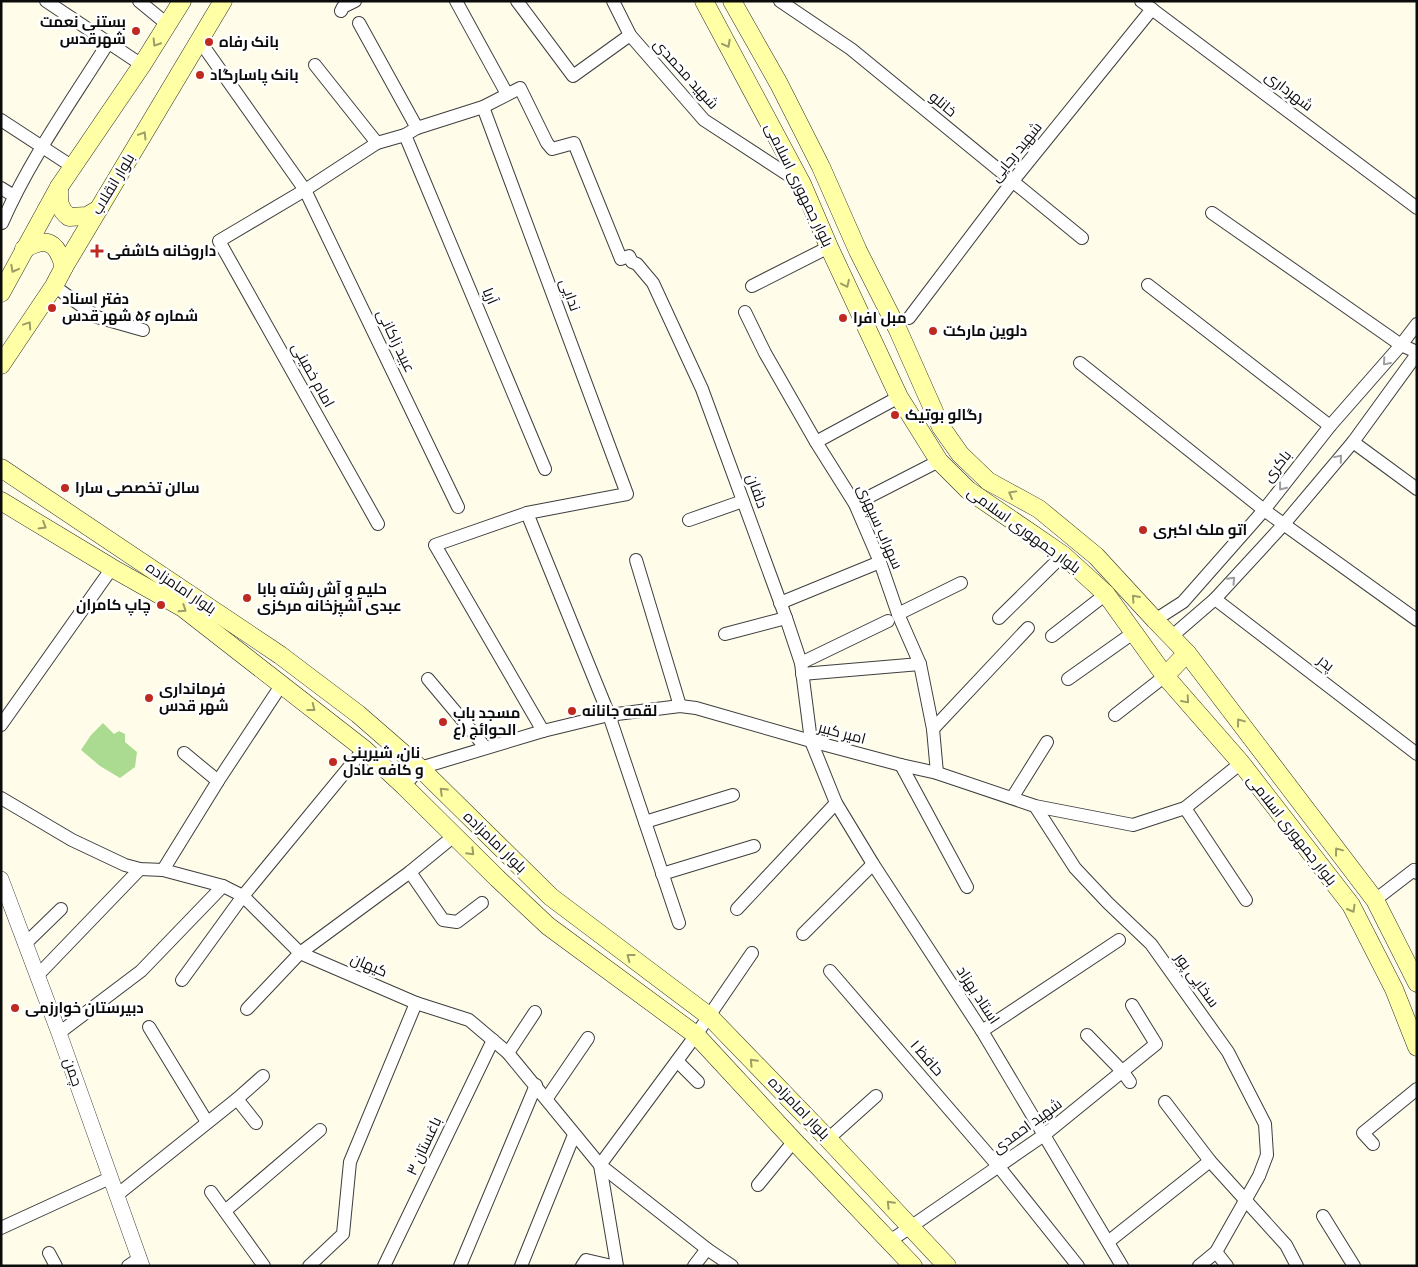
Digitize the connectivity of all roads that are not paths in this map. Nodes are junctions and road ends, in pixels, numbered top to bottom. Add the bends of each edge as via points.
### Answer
1 (46, 1) edge
2 (139, 1) edge
3 (182, 1) edge
4 (223, 1) edge
5 (354, 1) edge
6 (456, 1) edge
7 (517, 1) edge
8 (614, 1) edge
9 (704, 1) edge
10 (732, 1) edge
11 (780, 1) edge
12 (1141, 1) edge
13 (1152, 9) junction
14 (341, 11) dead end
15 (360, 23) dead end
16 (167, 24) junction
17 (630, 35) junction
18 (199, 40) junction
19 (108, 43) junction
20 (142, 64) junction
21 (315, 65) dead end
22 (508, 94) junction
23 (483, 107) junction
24 (1, 120) edge
25 (417, 128) junction
26 (405, 135) junction
27 (377, 143) junction
28 (42, 147) junction
29 (73, 167) junction
30 (1012, 182) junction
31 (802, 184) junction
32 (59, 187) junction
33 (1, 188) edge
34 (305, 190) junction
35 (14, 196) junction
36 (1417, 208) edge
37 (99, 209) junction
38 (1212, 213) dead end
39 (2, 223) edge
40 (1082, 238) dead end
41 (829, 247) junction
42 (24, 249) junction
43 (858, 251) junction
44 (836, 263) junction
45 (64, 266) junction
46 (1148, 285) dead end
47 (54, 286) junction
48 (752, 286) dead end
49 (1, 293) edge
50 (745, 312) dead end
51 (909, 318) dead end
52 (1417, 324) edge
53 (143, 330) dead end
54 (1401, 345) junction
55 (1417, 353) edge
56 (1080, 363) dead end
57 (1, 365) edge
58 (899, 397) junction
59 (1330, 426) junction
60 (816, 442) junction
61 (1353, 442) junction
62 (939, 461) junction
63 (1, 468) edge
64 (545, 469) dead end
65 (1417, 489) edge
66 (1, 501) edge
67 (743, 501) junction
68 (855, 504) junction
69 (458, 507) dead end
70 (1264, 510) junction
71 (527, 513) junction
72 (689, 520) dead end
73 (378, 524) dead end
74 (1284, 524) junction
75 (1063, 555) junction
76 (636, 560) dead end
77 (880, 562) junction
78 (112, 568) junction
79 (961, 583) dead end
80 (1106, 594) junction
81 (1215, 599) junction
82 (1182, 602) junction
83 (780, 603) junction
84 (1196, 616) junction
85 (893, 617) junction
86 (786, 618) junction
87 (999, 618) dead end
88 (1155, 620) junction
89 (1417, 620) edge
90 (1028, 628) dead end
91 (1132, 633) junction
92 (724, 634) dead end
93 (1052, 636) dead end
94 (1171, 637) junction
95 (1187, 653) junction
96 (920, 664) junction
97 (801, 668) junction
98 (1164, 676) junction
99 (428, 679) dead end
100 (1068, 679) dead end
101 (282, 684) junction
102 (680, 706) junction
103 (1115, 714) dead end
104 (609, 715) junction
105 (1, 725) edge
106 (933, 729) junction
107 (543, 731) junction
108 (811, 741) junction
109 (1047, 742) dead end
110 (485, 747) junction
111 (364, 749) junction
112 (184, 753) dead end
113 (1417, 754) edge
114 (1241, 764) junction
115 (901, 765) junction
116 (420, 768) junction
117 (936, 772) junction
118 (218, 781) junction
119 (404, 786) junction
120 (733, 795) dead end
121 (1, 798) edge
122 (1012, 798) junction
123 (836, 803) junction
124 (1035, 806) junction
125 (1185, 808) junction
126 (645, 822) junction
127 (454, 836) junction
128 (754, 846) dead end
129 (873, 864) junction
130 (140, 869) junction
131 (164, 870) junction
132 (410, 872) junction
133 (1417, 873) edge
134 (662, 874) junction
135 (1, 879) edge
136 (223, 886) junction
137 (967, 887) dead end
138 (243, 896) junction
139 (1246, 900) dead end
140 (1376, 900) junction
141 (482, 903) dead end
142 (737, 909) dead end
143 (62, 910) dead end
144 (679, 923) dead end
145 (803, 934) dead end
146 (1119, 940) dead end
147 (26, 943) junction
148 (300, 953) junction
149 (752, 953) dead end
150 (830, 971) dead end
151 (37, 976) junction
152 (182, 980) dead end
153 (1417, 983) edge
154 (416, 1003) junction
155 (1132, 1005) dead end
156 (247, 1009) dead end
157 (535, 1012) dead end
158 (709, 1016) junction
159 (149, 1027) dead end
160 (982, 1031) junction
161 (59, 1033) junction
162 (696, 1035) junction
163 (1087, 1035) dead end
164 (588, 1038) dead end
165 (492, 1040) junction
166 (1417, 1047) edge
167 (508, 1053) junction
168 (677, 1061) junction
169 (262, 1076) dead end
170 (1126, 1077) junction
171 (698, 1082) dead end
172 (536, 1085) junction
173 (1417, 1089) edge
174 (876, 1096) dead end
175 (547, 1098) junction
176 (237, 1099) junction
177 (1165, 1102) dead end
178 (207, 1122) junction
179 (256, 1123) dead end
180 (320, 1130) dead end
181 (574, 1135) junction
182 (1044, 1135) junction
183 (828, 1139) junction
184 (794, 1141) junction
185 (1373, 1144) dead end
186 (1210, 1161) junction
187 (600, 1165) junction
188 (999, 1166) junction
189 (110, 1178) junction
190 (758, 1185) dead end
191 (211, 1192) dead end
192 (117, 1195) junction
193 (1246, 1199) junction
194 (225, 1211) junction
195 (1323, 1216) dead end
196 (911, 1226) junction
197 (1, 1228) edge
198 (890, 1241) junction
199 (1108, 1242) junction
200 (707, 1249) junction
201 (1216, 1252) junction
202 (49, 1253) dead end
203 (137, 1263) edge
204 (316, 1263) edge
205 (56, 1266) edge
206 (264, 1266) edge
207 (384, 1266) edge
208 (460, 1266) edge
209 (521, 1266) edge
210 (582, 1266) edge
211 (612, 1266) edge
212 (617, 1266) edge
213 (694, 1266) edge
214 (732, 1266) edge
215 (913, 1266) edge
216 (947, 1266) edge
217 (1078, 1266) edge
218 (1122, 1266) edge
219 (1199, 1266) edge
220 (1227, 1266) edge
221 (1297, 1266) edge
222 (1354, 1266) edge

1 - 19 street
2 - 16 street
3 - 16 main road
4 - 18 main road, بلوار انقلاب
5 - 14 street
6 - 22 street
7 - 17 street via 573,76
8 - 17 street, شهید محمدی
9 -> 31 main road, بلوار جمهوری اسلامی
10 - 43 main road, بلوار جمهوری اسلامی via 821,167
11 - 30 street, خانلو via 851,49
12 - 13 street, شهرداری
13 - 30 street, شهید رجایی
13 - 36 street, شهرداری
15 - 25 street
16 -> 20 main road
17 - 31 street, شهید محمدی via 704,120
18 - 34 street, عبید زاکانی
37 -> 18 main road, بلوار انقلاب
19 - 20 street
19 - 28 street
20 - 29 main road
21 - 27 street
22 - 23 street
22 - 67 street, دلفان via 520,88 552,149 574,143 622,260 629,256 654,283 702,389
23 - 25 street
23 - 71 street, ندایی via 627,494
24 - 28 street
25 - 26 street
26 - 27 street
26 - 64 street, آریا
27 - 34 street
28 - 29 street
28 - 35 street
29 - 32 main road
30 - 40 street, خانلو
30 - 51 street, شهید رجایی
31 - 41 main road, بلوار جمهوری اسلامی
32 - 37 main road via 59,204 69,217 87,216
32 - 42 main road
33 - 35 street
34 - 69 street, عبید زاکانی
34 - 73 street, امام خمینی via 219,241
35 - 39 street
37 - 45 main road, بلوار انقلاب
38 - 54 street
41 - 44 main road, بلوار جمهوری اسلامی
41 - 48 street
42 - 45 main road via 37,242 47,242 61,255
42 -> 49 main road
43 - 44 main road
88 -> 43 main road, بلوار جمهوری اسلامی via 1096,556 1039,509 988,481 960,454 941,427
44 -> 58 main road, بلوار جمهوری اسلامی
45 - 47 main road, بلوار انقلاب
46 - 59 street
47 - 53 street via 97,318
57 -> 47 main road, بلوار انقلاب
50 - 60 street, سهراب سپهری
52 - 54 street, باکری
54 - 55 street
54 -> 59 street, باکری
55 - 61 street
56 - 70 street
58 - 60 street
58 - 62 main road, بلوار جمهوری اسلامی
59 -> 70 street, باکری
60 - 68 street, سهراب سپهری
61 - 65 street
74 -> 61 street
62 - 68 street
62 - 75 main road, بلوار جمهوری اسلامی via 968,490
63 - 116 main road, بلوار امامزاده via 280,655 358,714
66 -> 78 main road, بلوار امامزاده
67 - 72 street
67 - 83 street, دلفان
68 - 77 street, سهراب سپهری
70 - 74 street
70 - 82 street, باکری
71 - 104 street
71 - 107 street via 435,545
81 -> 74 street
74 - 89 street
75 - 80 main road, بلوار جمهوری اسلامی
75 - 87 street
76 - 102 street
77 - 83 street
77 - 85 street, سهراب سپهری
78 -> 101 main road, بلوار امامزاده via 183,608
78 - 105 street
79 - 85 street
80 - 91 main road, بلوار جمهوری اسلامی
80 - 93 street
81 - 84 street
81 - 113 street, پدر
82 - 84 street via 1184,614
82 - 88 street, باکری
83 - 86 street, دلفان
84 - 94 street
85 - 96 street, سهراب سپهری
85 - 97 street
86 - 92 street
86 - 97 street, دلفان
88 - 94 main road, بلوار جمهوری اسلامی
90 - 106 street
91 - 98 main road, بلوار جمهوری اسلامی
91 - 100 street
94 - 95 main road, بلوار جمهوری اسلامی
95 - 98 main road
140 -> 95 main road, بلوار جمهوری اسلامی
96 - 97 street
96 - 106 street, سهراب سپهری
97 - 108 street, دلفان
98 - 103 street
98 -> 114 main road, بلوار جمهوری اسلامی
99 - 110 street
101 -> 111 main road, بلوار امامزاده
101 - 118 street
102 - 104 street, امیر کبیر
102 - 108 street, امیر کبیر
104 - 107 street, امیر کبیر
104 - 126 street
106 - 117 street, سهراب سپهری
107 - 110 street, امیر کبیر
108 - 115 street, امیر کبیر
108 - 123 street, استاد بهزاد
109 - 122 street
110 - 116 street, امیر کبیر
111 - 119 main road, بلوار امامزاده
111 - 138 street
112 - 118 street
114 - 125 street, امیر کبیر
114 -> 166 main road, بلوار جمهوری اسلامی via 1351,905 1394,990
115 - 117 street, امیر کبیر
115 - 137 street
116 - 119 street
158 -> 116 main road, بلوار امامزاده via 551,897
117 - 122 street, امیر کبیر
118 - 131 street
119 - 127 main road, بلوار امامزاده
120 - 126 street
121 - 130 street, کیهان via 72,840
122 - 124 street, امیر کبیر
123 - 129 street, استاد بهزاد
123 - 142 street
124 - 125 street, امیر کبیر via 1132,825
124 - 193 street, سخایی پور via 1075,868 1150,944 1228,1052 1264,1124 1267,1155
125 - 139 street
126 - 134 street
127 - 132 street
127 -> 162 main road, بلوار امامزاده via 548,926
128 - 134 street
129 - 145 street
129 - 160 street, استاد بهزاد
130 - 131 street, کیهان
130 - 151 street
131 - 136 street, کیهان
132 - 141 street via 443,920 457,922
132 - 148 street
133 - 140 street via 1414,870
134 - 144 street
135 - 147 street, چمن
136 - 138 street, کیهان
136 - 161 street via 141,971
138 - 148 street, کیهان
138 - 152 street
140 - 153 main road, بلوار جمهوری اسلامی
143 - 147 street
146 - 160 street
147 - 151 street, چمن
148 - 154 street, کیهان
148 - 156 street
149 - 158 street
150 - 188 street, حافظ ۱
151 - 161 street, چمن
154 - 165 street, کیهان via 469,1020
154 - 204 street via 350,1162 343,1234
155 - 170 street, شهید احمدی via 1156,1044
157 - 167 street
158 - 162 street
183 -> 158 main road, بلوار امامزاده
159 - 178 street
160 - 182 street, استاد بهزاد
161 - 189 street, چمن
162 - 168 street
162 - 184 main road, بلوار امامزاده
163 - 170 street
164 - 175 street
165 - 167 street, کیهان
165 - 207 street, باغستان ۳
167 - 172 street, کیهان
168 - 171 street
168 - 187 street
169 - 176 street
170 - 182 street, شهید احمدی
172 - 175 street, کیهان
172 - 208 street
173 - 185 street via 1363,1133
174 - 183 street
175 - 181 street, کیهان
176 - 178 street
176 - 179 street
177 - 186 street
178 - 192 street
180 - 194 street
181 - 187 street, کیهان
181 - 209 street
182 - 188 street, شهید احمدی
182 - 199 street, استاد بهزاد
196 -> 183 main road, بلوار امامزاده
184 - 190 street
184 - 198 main road, بلوار امامزاده
186 - 193 street
186 - 199 street
187 - 200 street, کیهان
187 - 212 street
188 - 196 street, شهید احمدی
188 - 217 street, حافظ ۱
189 - 192 street, چمن
189 - 197 street
191 - 194 street
192 - 203 street, چمن
193 - 201 street, سخایی پور
193 - 221 street via 1286,1245
194 - 206 street
195 - 222 street
196 - 198 street, شهید احمدی
196 - 216 main road, بلوار امامزاده
198 - 215 main road, بلوار امامزاده
199 - 218 street, استاد بهزاد
200 - 213 street
200 - 214 street, کیهان
201 - 219 street
201 - 220 street
202 - 205 street
210 - 211 street via 586,1260

